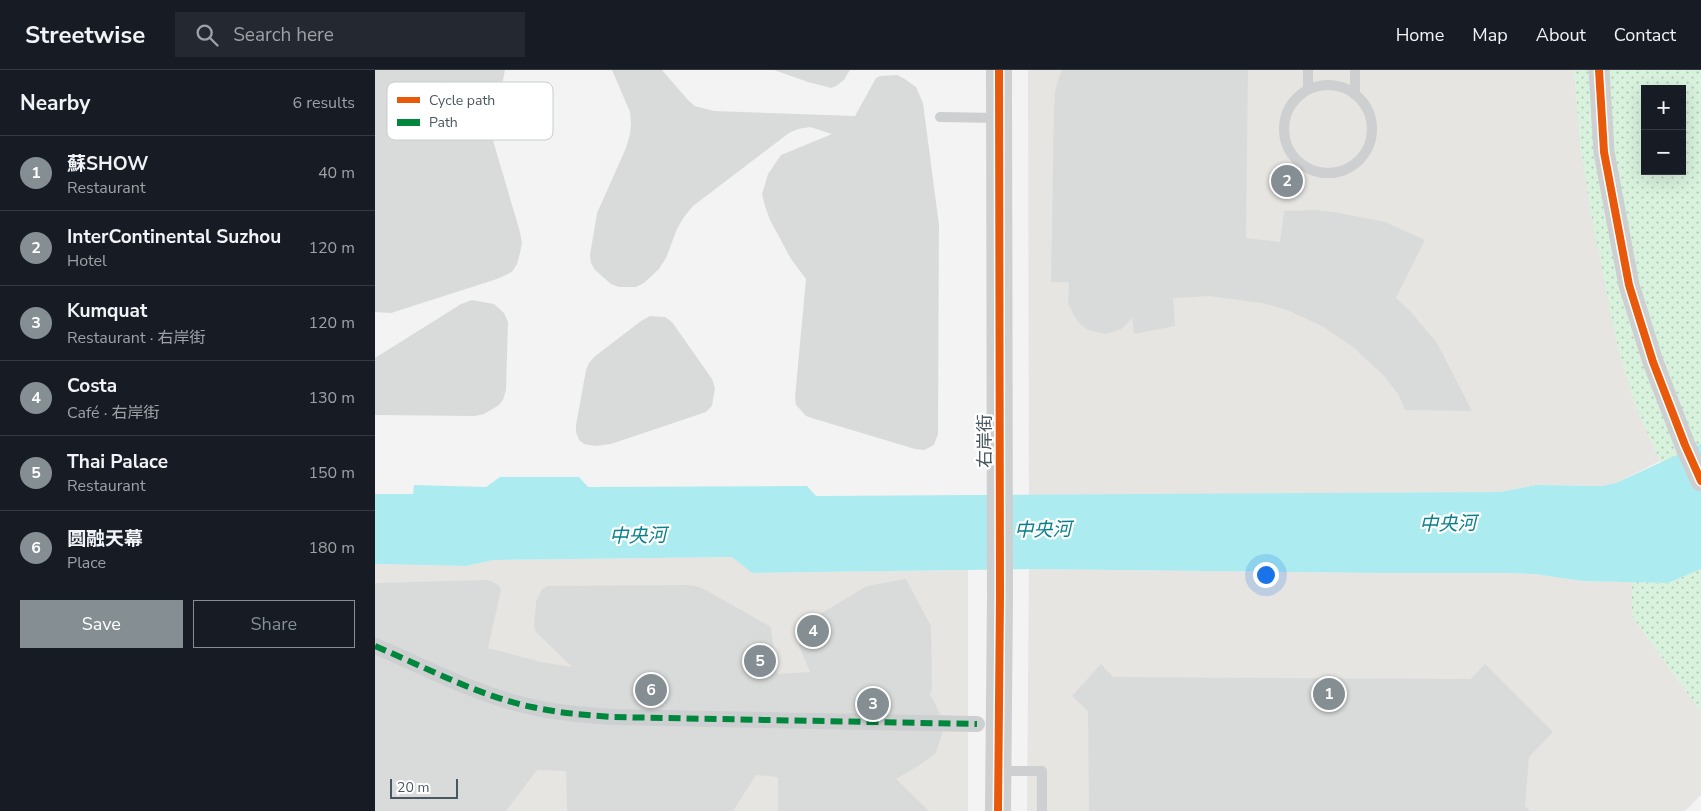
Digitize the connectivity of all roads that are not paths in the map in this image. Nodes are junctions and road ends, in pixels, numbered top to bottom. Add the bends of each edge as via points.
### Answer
1 (999, 70) edge
2 (1308, 70) edge
3 (1355, 70) edge
4 (1599, 70) edge
5 (1308, 90) junction
6 (1355, 94) junction
7 (940, 117) dead end
8 (999, 118) junction
9 (1701, 481) edge
10 (375, 646) edge
11 (977, 724) dead end
12 (998, 771) junction
13 (998, 811) edge
14 (1042, 811) edge

1 - 8 street, 右岸街
2 - 5 lane
3 - 6 lane
4 - 9 street via 1605,152 1629,285 1653,362
5 - 6 lane via 1332,85
5 - 6 lane via 1295,98 1287,111 1283,125 1285,140 1291,154 1302,165 1331,173 1358,161 1367,149 1371,120
7 - 8 lane
8 - 12 street, 右岸街
10 - 11 street via 485,693 531,707 574,714
12 - 13 street, 右岸街
12 - 14 lane via 1042,771

